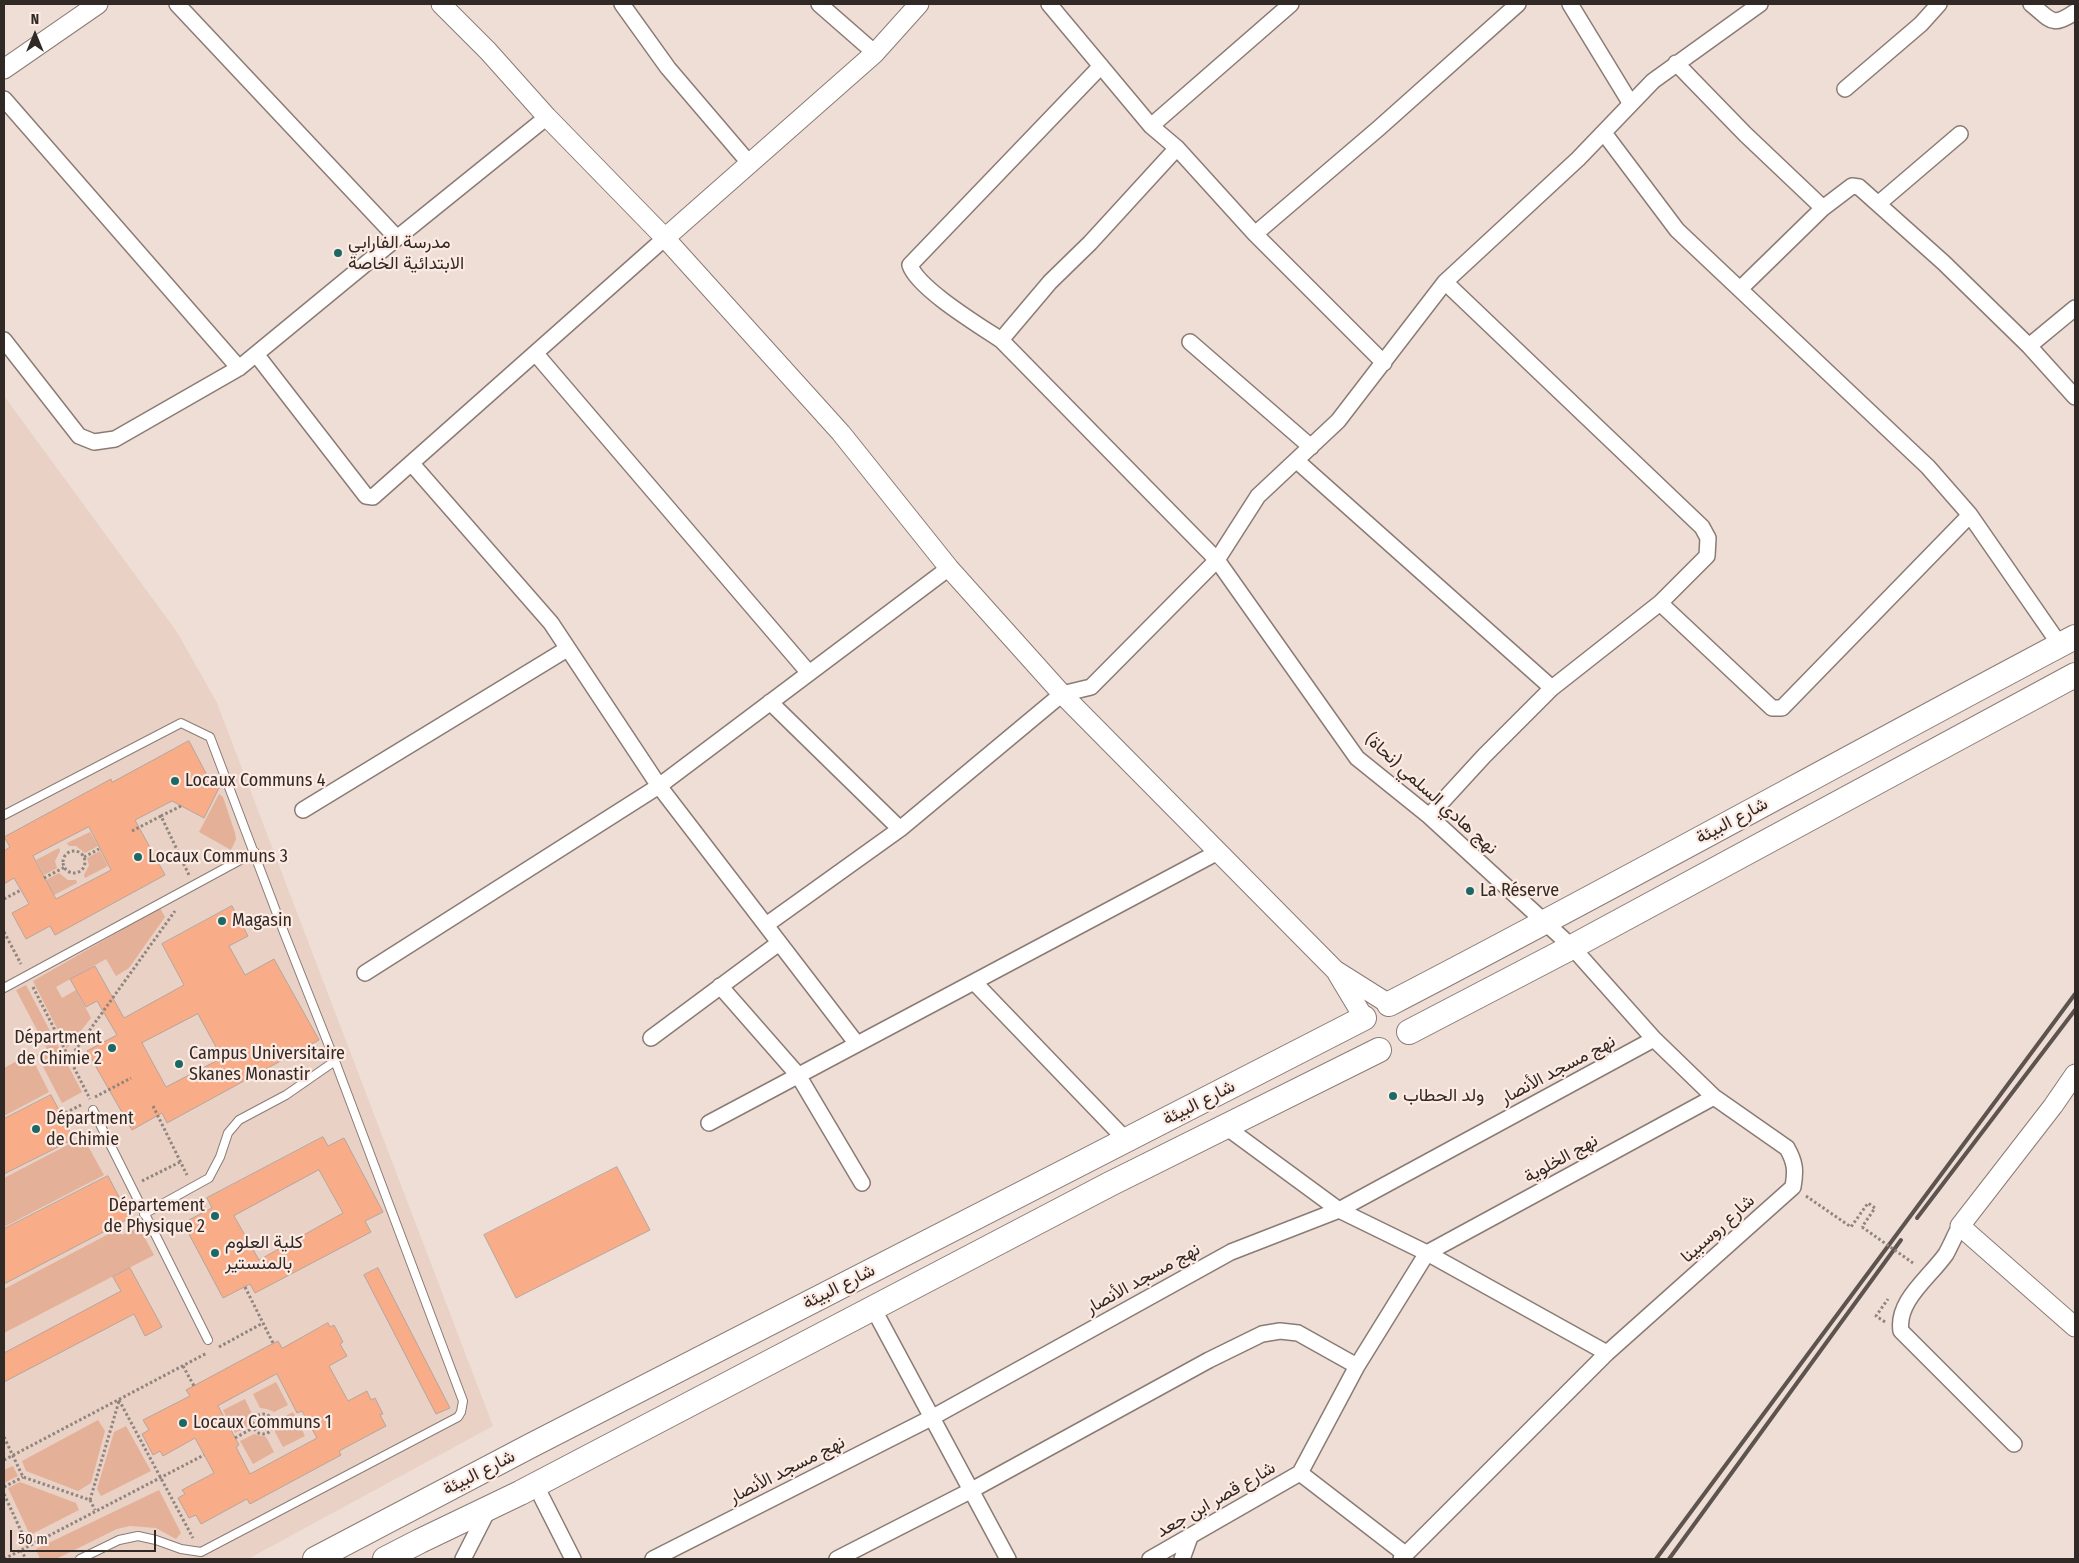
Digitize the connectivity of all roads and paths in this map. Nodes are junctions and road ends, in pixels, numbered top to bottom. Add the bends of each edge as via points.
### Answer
1 (98, 4) edge
2 (177, 4) edge
3 (441, 4) edge
4 (622, 4) edge
5 (818, 4) edge
6 (919, 4) edge
7 (1049, 4) edge
8 (1291, 4) edge
9 (1518, 4) edge
10 (1570, 4) edge
11 (2031, 4) edge
12 (1756, 5) edge
13 (1930, 7) edge
14 (2075, 12) edge
15 (874, 53) junction
16 (1676, 63) junction
17 (1101, 66) junction
18 (4, 69) edge
19 (1845, 89) dead end
20 (4, 99) edge
21 (1631, 104) junction
22 (547, 118) junction
23 (1151, 126) junction
24 (1604, 133) junction
25 (1960, 134) dead end
26 (1177, 148) junction
27 (750, 164) junction
28 (1878, 204) junction
29 (1823, 208) junction
30 (1255, 234) junction
31 (397, 238) junction
32 (665, 238) junction
33 (1445, 282) junction
34 (1740, 289) junction
35 (2075, 308) edge
36 (4, 340) edge
37 (1001, 340) junction
38 (1190, 342) dead end
39 (2029, 346) junction
40 (256, 354) junction
41 (536, 354) junction
42 (1384, 363) junction
43 (239, 368) junction
44 (2075, 398) edge
45 (1311, 447) junction
46 (1297, 461) junction
47 (412, 464) junction
48 (1970, 515) junction
49 (1217, 560) junction
50 (948, 568) junction
51 (1660, 603) junction
52 (2068, 641) edge
53 (567, 649) junction
54 (810, 673) junction
55 (2075, 674) edge
56 (1552, 688) junction
57 (1062, 694) junction
58 (770, 702) junction
59 (659, 786) junction
60 (181, 806) dead end
61 (304, 810) dead end
62 (4, 815) edge
63 (161, 816) junction
64 (1429, 816) junction
65 (900, 830) junction
66 (132, 831) dead end
67 (99, 849) dead end
68 (255, 852) junction
69 (1218, 852) junction
70 (84, 857) junction
71 (65, 867) junction
72 (44, 878) dead end
73 (194, 885) junction
74 (21, 890) dead end
75 (4, 899) edge
76 (1545, 924) junction
77 (766, 926) junction
78 (4, 932) edge
79 (779, 943) junction
80 (1572, 947) junction
81 (1335, 970) junction
82 (364, 974) dead end
83 (27, 976) junction
84 (974, 982) junction
85 (720, 986) junction
86 (4, 988) edge
87 (1389, 1004) junction
88 (1364, 1018) junction
89 (1409, 1032) junction
90 (651, 1038) dead end
91 (1654, 1039) junction
92 (857, 1044) junction
93 (1380, 1050) junction
94 (69, 1059) junction
95 (336, 1061) junction
96 (798, 1075) junction
97 (2074, 1078) edge
98 (1714, 1097) junction
99 (90, 1100) dead end
100 (152, 1106) dead end
101 (93, 1110) dead end
102 (709, 1123) dead end
103 (1226, 1127) junction
104 (1126, 1140) junction
105 (180, 1162) junction
106 (862, 1183) dead end
107 (130, 1187) junction
108 (1793, 1187) junction
109 (193, 1188) junction
110 (1339, 1210) junction
111 (206, 1211) dead end
112 (144, 1214) junction
113 (1960, 1226) junction
114 (1426, 1253) junction
115 (1913, 1263) dead end
116 (244, 1286) dead end
117 (873, 1308) junction
118 (263, 1324) junction
119 (2075, 1327) edge
120 (208, 1340) dead end
121 (273, 1343) dead end
122 (1607, 1353) junction
123 (183, 1366) junction
124 (1357, 1366) junction
125 (194, 1386) dead end
126 (119, 1400) junction
127 (933, 1417) junction
128 (253, 1428) junction
129 (4, 1437) edge
130 (235, 1438) dead end
131 (2014, 1444) dead end
132 (532, 1445) junction
133 (14, 1455) junction
134 (204, 1455) dead end
135 (4, 1460) edge
136 (500, 1463) junction
137 (1300, 1473) junction
138 (23, 1477) junction
139 (162, 1477) junction
140 (535, 1485) junction
141 (4, 1487) edge
142 (970, 1491) junction
143 (4, 1494) edge
144 (90, 1500) junction
145 (489, 1508) junction
146 (95, 1510) junction
147 (1190, 1537) junction
148 (28, 1546) junction
149 (21, 1550) junction
150 (201, 1552) junction
151 (1403, 1556) edge
152 (4, 1559) edge
153 (26, 1559) edge
154 (80, 1559) edge
155 (316, 1559) edge
156 (385, 1559) edge
157 (463, 1559) edge
158 (573, 1559) edge
159 (654, 1559) edge
160 (837, 1559) edge
161 (1008, 1559) edge
162 (1150, 1559) edge
163 (1182, 1559) edge

1 - 18 street
2 - 31 street
3 - 22 street
4 - 27 street via 668,68
5 - 15 street
6 - 15 street
7 - 17 street
8 - 23 street
9 - 30 street
10 - 21 street
11 - 14 street via 2054,21 2062,21
12 - 16 street
13 - 19 street via 1914,30
15 - 27 street
16 - 21 street
16 - 29 street
17 - 23 street
17 - 37 street, نهج هادي السلمي (نحاة) via 910,265 927,286 957,311
20 - 43 street
21 - 24 street
22 - 31 street
22 - 32 street
23 - 26 street
24 - 33 street
24 - 34 street via 1677,230
25 - 28 street
26 - 30 street
26 - 37 street via 1050,282
27 - 32 street
28 - 29 street via 1859,187 1852,186
28 - 39 street
29 - 34 street
30 - 42 street
31 - 40 street
32 - 41 street
32 - 50 street via 842,433
33 - 42 street
33 - 51 street via 1702,526 1708,538 1707,556
34 - 48 street via 1928,468
35 - 39 street
36 - 43 street via 78,436 94,442 115,439
37 - 49 street, نهج هادي السلمي (نحاة)
38 - 45 street
39 - 44 street
40 - 43 street
40 - 47 street via 366,496 379,494
41 - 47 street
41 - 54 street
42 - 45 street via 1338,421
45 - 46 street
46 - 49 street via 1258,496
46 - 56 street
47 - 53 street via 551,624
48 - 51 street via 1782,708 1772,708
48 - 52 street
49 - 57 street via 1091,687
49 - 64 street, نهج هادي السلمي (نحاة) via 1357,758
50 - 54 street
50 - 57 street
51 - 56 street
52 - 76 main road, شارع البيئة
53 - 59 street
53 - 61 street
54 - 58 street
55 - 80 main road, شارع البيئة
56 - 64 street
57 - 65 street
57 - 69 street
58 - 59 street
58 - 65 street
59 - 77 street
59 - 82 street
60 - 63 path
62 - 68 lane via 181,723 210,737
63 - 66 path
63 - 73 path
64 - 76 street, نهج هادي السلمي (نحاة)
65 - 77 street
67 - 70 path
68 - 73 lane
68 - 95 lane
69 - 81 street
69 - 84 street
70 - 71 path via 84,866 79,871 72,872
70 - 71 path via 78,852 68,853 64,858
71 - 72 path
73 - 83 lane
73 - 94 path
74 - 75 path
76 - 80 street
76 - 87 main road, شارع البيئة
77 - 79 street
78 - 83 path
79 - 85 street
79 - 92 street
80 - 89 main road, شارع البيئة
80 - 91 street
81 - 87 street
81 - 88 street
83 - 86 lane
83 - 94 path
84 - 92 street
84 - 104 street
85 - 90 street
85 - 96 street
87 - 88 main road, شارع البيئة via 1374,1007
87 - 89 main road via 1407,1017
88 - 93 main road via 1362,1026 1366,1041
88 - 104 main road, شارع البيئة
89 - 93 main road, شارع البيئة via 1395,1049
91 - 98 street
91 - 110 street, نهج مسجد الأنصار
92 - 96 street
93 - 103 main road, شارع البيئة
94 - 99 path
95 - 109 lane via 286,1095 239,1120 228,1133 209,1178
95 - 150 lane via 462,1395 463,1406 458,1417
96 - 102 street
96 - 106 street
97 - 113 street
98 - 108 street via 1787,1148 1794,1160
98 - 114 street, نهج الخلوية
100 - 105 path
101 - 107 lane
103 - 110 street
103 - 117 main road, شارع البيئة
104 - 132 main road, شارع البيئة
105 - 107 path
105 - 109 path
107 - 112 lane
108 - 115 path, bridge via 1851,1227 1868,1203 1875,1208 1862,1227
108 - 122 street, شارع روسبينا
109 - 111 path
109 - 112 lane
110 - 114 street
110 - 127 street, نهج مسجد الأنصار via 1231,1252
112 - 120 lane
113 - 119 street
113 - 131 street via 1945,1254 1904,1307 1899,1321 1900,1331
114 - 122 street
114 - 124 street
116 - 118 path
117 - 127 street
117 - 140 main road, شارع البيئة
118 - 121 path
118 - 123 path
122 - 151 street, شارع روسبينا
123 - 125 path
123 - 126 path
124 - 137 street
124 - 142 street via 1298,1333 1262,1334
126 - 133 path
126 - 139 path
126 - 144 path
127 - 142 street
127 - 159 street, نهج مسجد الأنصار
128 - 128 path via 256,1416 263,1414 271,1418 273,1425 267,1433 258,1433
128 - 130 path
129 - 133 path
132 - 136 main road, شارع البيئة
132 - 140 main road
133 - 135 path
133 - 138 path
134 - 139 path
136 - 140 main road
136 - 155 main road, شارع البيئة
137 - 147 street, شارع قصر ابن جعد
137 - 151 street
138 - 141 path
138 - 144 path
139 - 146 path
139 - 150 path
140 - 145 main road, شارع البيئة
140 - 158 street
142 - 160 street
142 - 161 street
143 - 148 path
144 - 146 path
145 - 156 main road, شارع البيئة
145 - 157 street
146 - 148 path
147 - 162 street, شارع قصر ابن جعد
147 - 163 street
148 - 149 path
149 - 152 path
149 - 153 path
150 - 154 lane via 138,1536 120,1540

